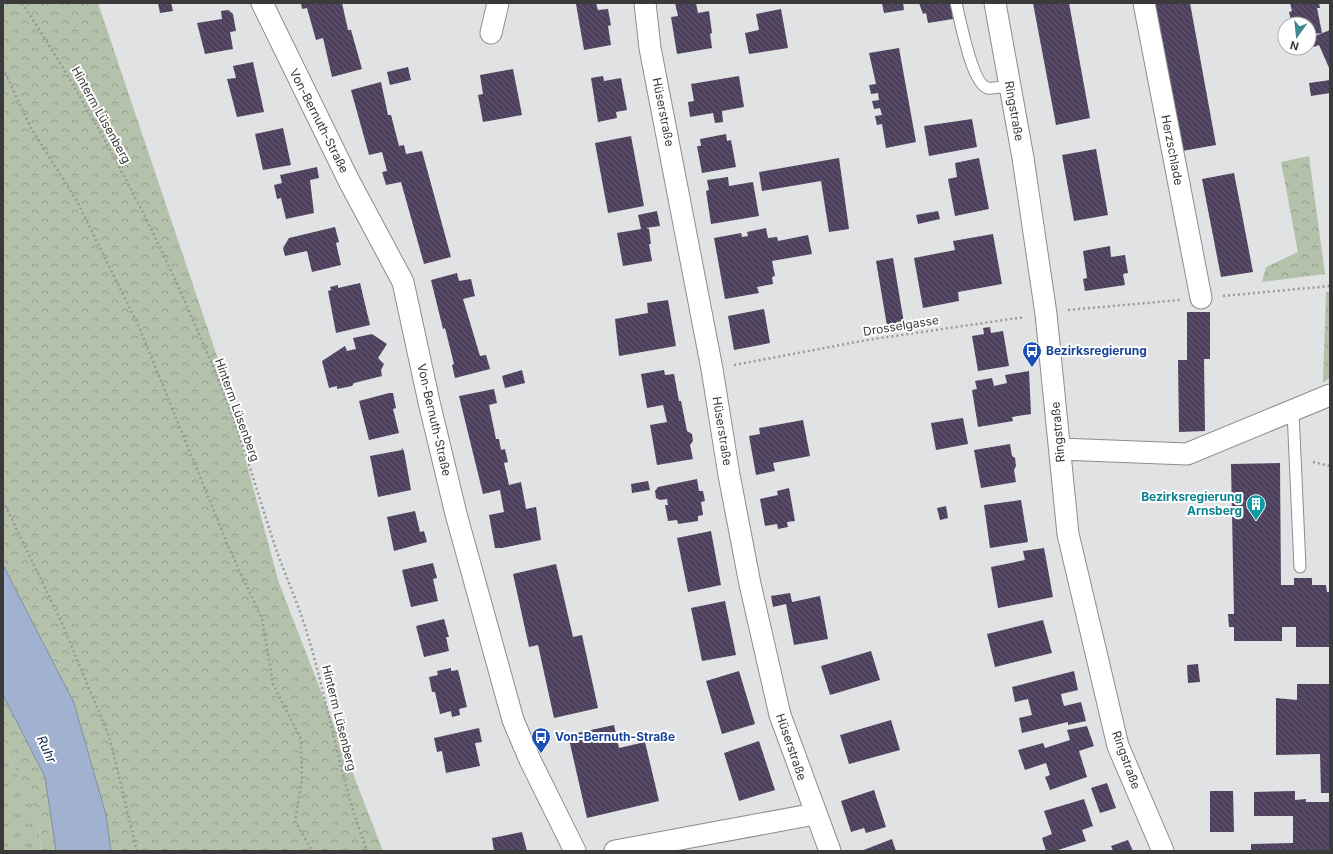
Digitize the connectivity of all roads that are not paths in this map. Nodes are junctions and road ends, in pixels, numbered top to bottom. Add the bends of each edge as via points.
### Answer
1 (262, 3) edge
2 (498, 3) edge
3 (645, 3) edge
4 (956, 3) edge
5 (995, 3) edge
6 (1144, 3) edge
7 (491, 33) dead end
8 (1010, 86) junction
9 (1201, 298) dead end
10 (1330, 395) edge
11 (1293, 411) junction
12 (1060, 449) junction
13 (1300, 567) dead end
14 (815, 814) junction
15 (575, 851) edge
16 (615, 851) edge
17 (830, 851) edge
18 (1163, 851) edge

1 - 15 street, Von-Bernuth-Straße via 349,181 403,282 456,514 513,720
2 - 7 street
3 - 14 street, Hüserstraße via 650,48 712,369 750,584 780,716
4 - 8 lane via 976,76 981,84 988,88
5 - 8 street, Ringstraße
6 - 9 street, Herzschlade
8 - 12 street, Ringstraße via 1046,314
10 - 11 street
11 - 12 street via 1187,454
11 - 13 lane
12 - 18 street, Ringstraße via 1068,534 1118,746
14 - 16 street
14 - 17 street, Hüserstraße

